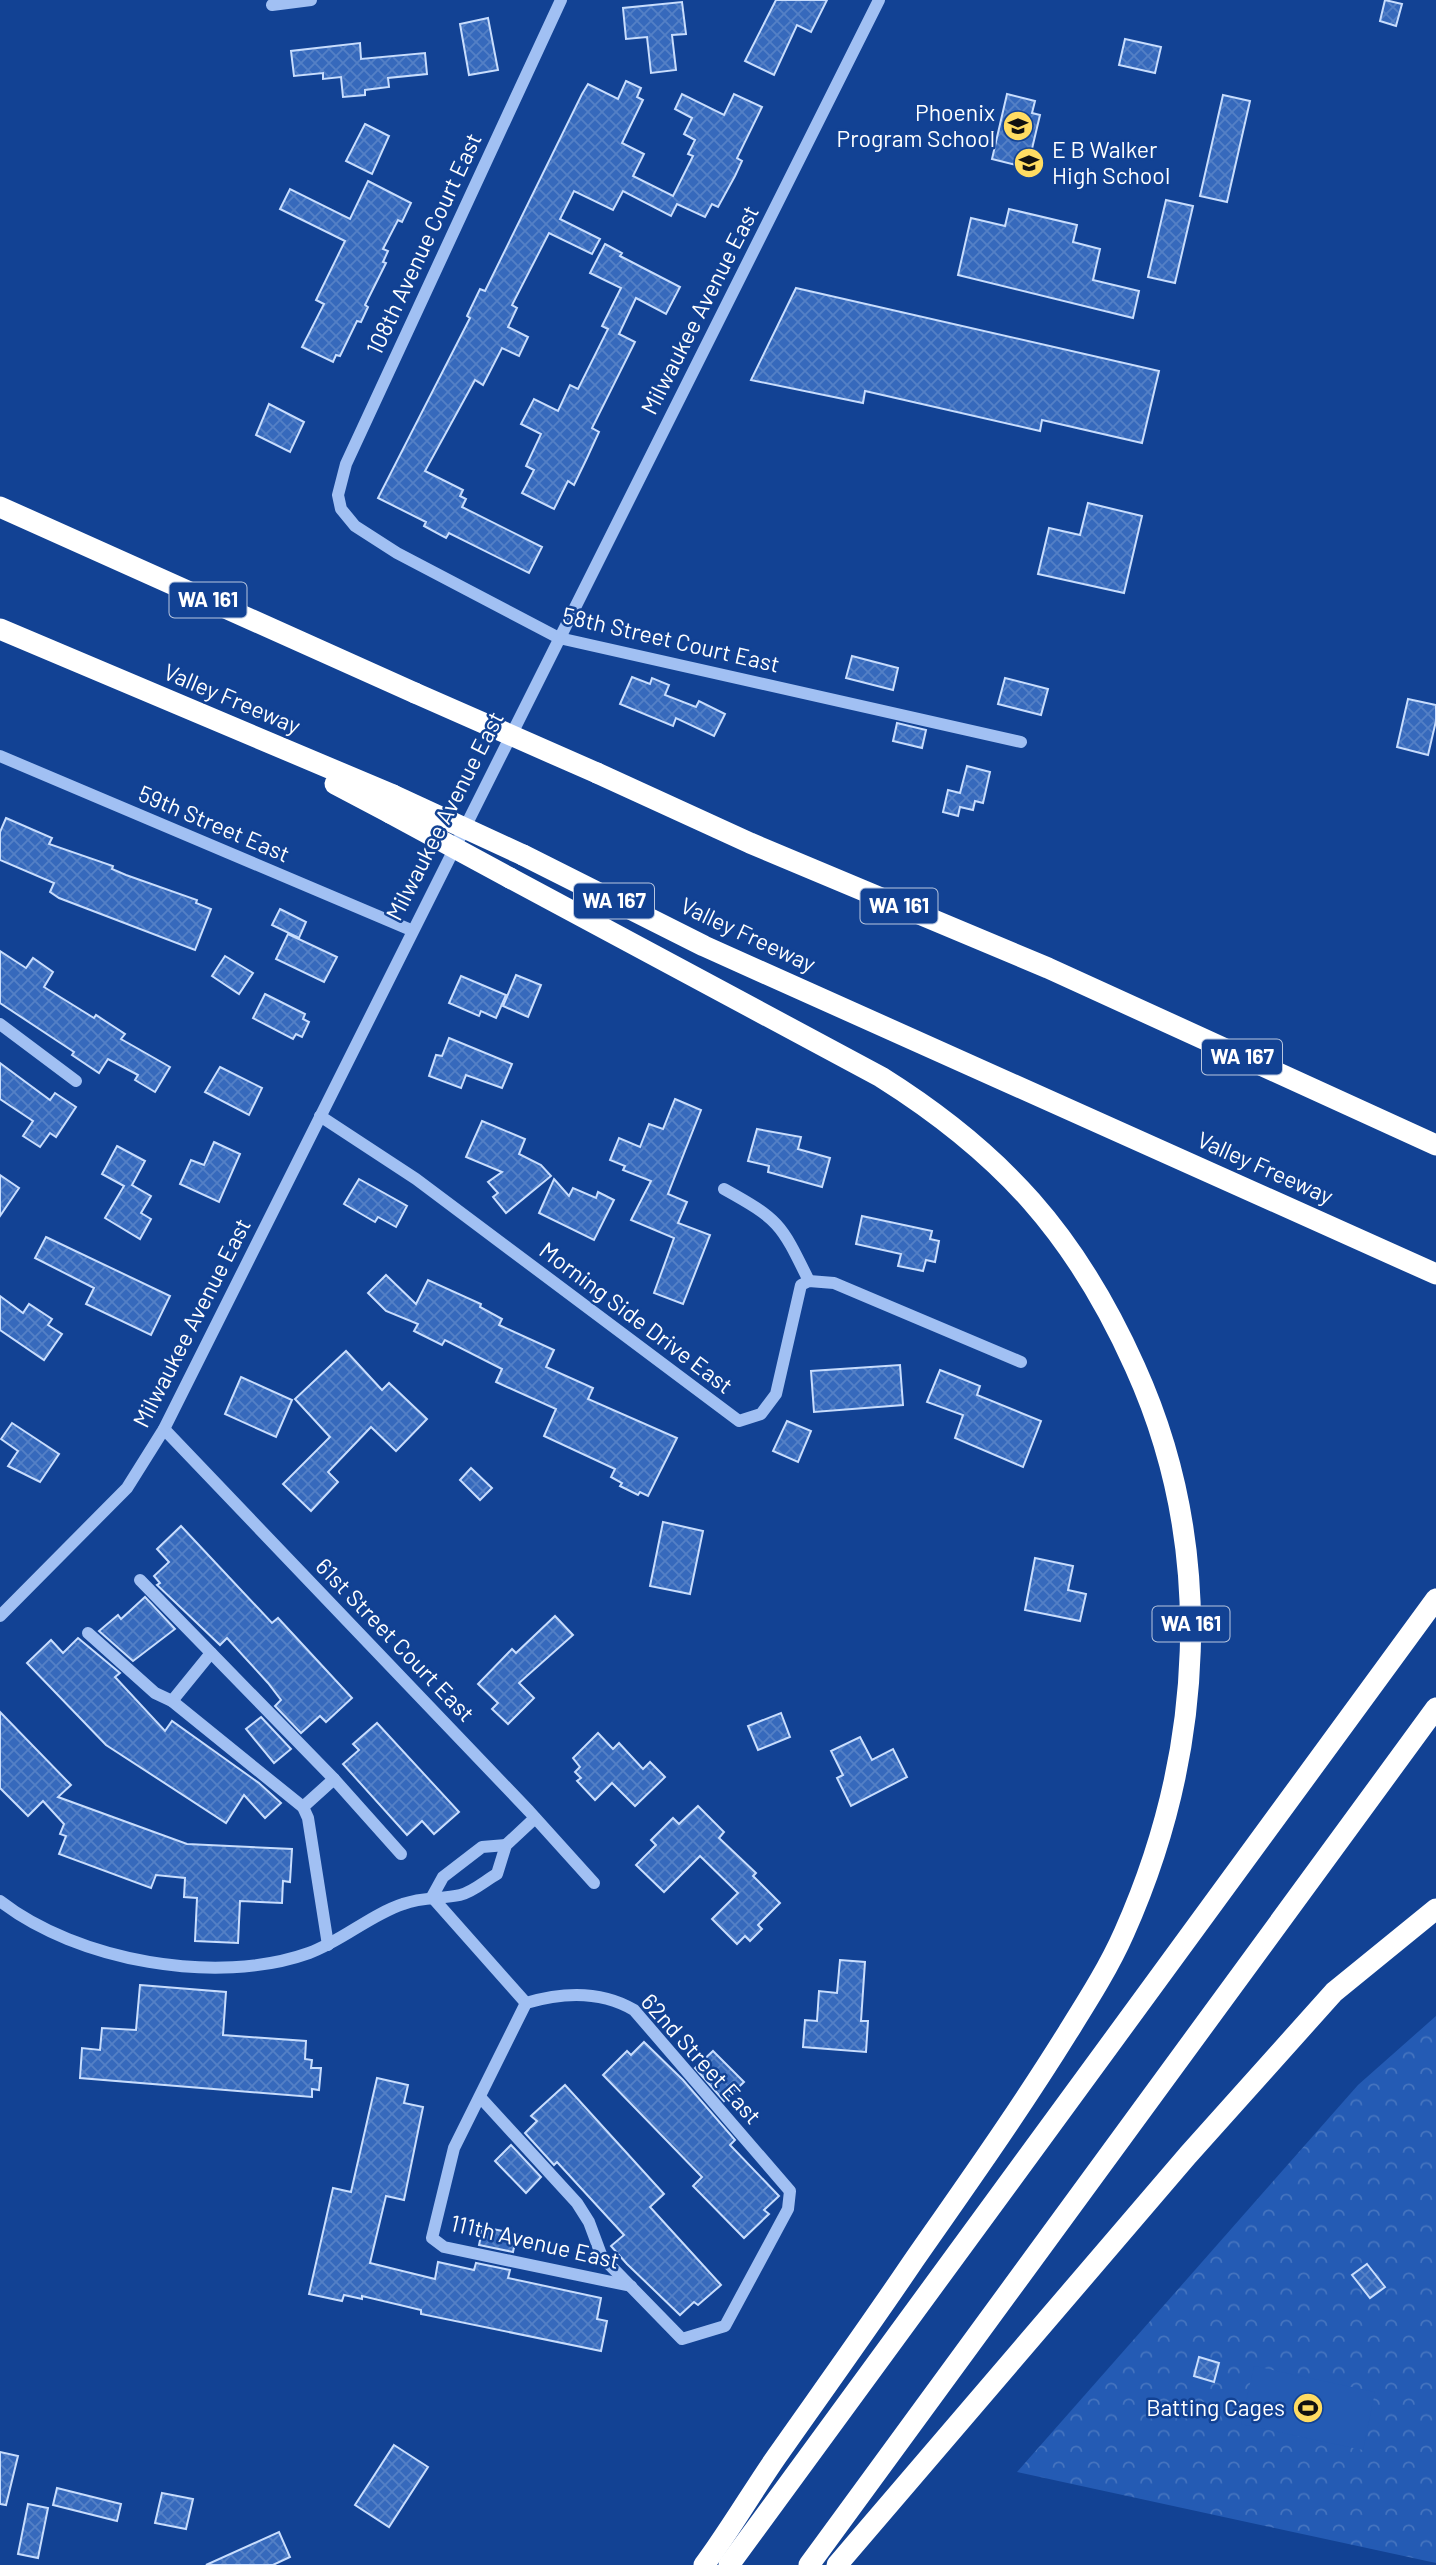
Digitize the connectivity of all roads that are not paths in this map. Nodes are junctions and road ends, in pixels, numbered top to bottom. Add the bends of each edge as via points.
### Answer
1 (311, 0) edge
2 (561, 0) edge
3 (879, 0) edge
4 (272, 5) dead end
5 (0, 507) edge
6 (341, 509) joint
7 (0, 629) edge
8 (559, 638) junction
9 (1021, 742) dead end
10 (0, 755) edge
11 (392, 804) junction
12 (411, 930) junction
13 (1048, 968) junction
14 (0, 1024) edge
15 (76, 1081) dead end
16 (320, 1116) junction
17 (1436, 1135) edge
18 (1436, 1145) edge
19 (723, 1189) dead end
20 (1436, 1274) edge
21 (809, 1280) junction
22 (1021, 1362) dead end
23 (164, 1429) junction
24 (141, 1580) dead end
25 (1436, 1599) edge
26 (1, 1614) edge
27 (88, 1633) dead end
28 (211, 1653) junction
29 (173, 1701) junction
30 (1436, 1708) edge
31 (334, 1779) junction
32 (303, 1807) junction
33 (535, 1818) junction
34 (506, 1845) junction
35 (401, 1854) dead end
36 (594, 1883) dead end
37 (432, 1897) junction
38 (0, 1901) edge
39 (1436, 1909) edge
40 (328, 1945) junction
41 (526, 2003) junction
42 (480, 2096) junction
43 (631, 2286) junction
44 (704, 2565) edge
45 (729, 2565) edge
46 (809, 2565) edge
47 (837, 2565) edge

1 - 4 street
2 - 6 street, 108th Avenue Court East via 345,464 338,495
3 - 8 street, Milwaukee Avenue East
5 - 13 highway, WA 161, bridge via 750,843
6 - 8 street, 58th Street Court East via 355,526 397,553
7 - 11 highway, Valley Freeway / WA 167 via 212,719
8 - 9 street, 58th Street Court East
8 - 12 street, Milwaukee Avenue East
10 - 12 street, 59th Street East
11 - 20 highway, Valley Freeway / WA 167, bridge via 523,855 704,946
11 - 44 highway, WA 161, bridge via 510,878 881,1077 983,1150 1027,1194 1100,1298 1146,1391 1169,1456 1188,1561 1192,1639 1185,1738 1167,1819 1123,1936 998,2142
12 - 16 street, Milwaukee Avenue East
13 - 17 highway, WA 161
13 - 18 highway, WA 167
14 - 15 street
16 - 21 street, Morning Side Drive East via 416,1179 738,1421 761,1414 776,1394 802,1285
16 - 23 street, Milwaukee Avenue East
19 - 21 street via 766,1213 784,1229
21 - 22 street via 834,1283
23 - 26 street, Milwaukee Avenue East via 116,1500
23 - 33 street, 61st Street Court East
24 - 28 street
25 - 45 highway
27 - 29 street via 155,1693
28 - 29 street
28 - 31 street
29 - 32 street
30 - 46 highway
31 - 32 street
31 - 35 street
32 - 40 street
33 - 34 street
33 - 36 street, 61st Street Court East
34 - 37 street via 482,1847 443,1877
34 - 37 street via 497,1874 462,1895
37 - 40 street via 401,1904
37 - 41 street
38 - 40 street via 46,1929 103,1951 159,1963 246,1966
39 - 47 highway via 1334,1992
41 - 42 street, 111th Avenue East
41 - 43 street, 62nd Street East via 552,1996 593,1995 615,1999 634,2010 790,2191 788,2209 725,2326 682,2339
42 - 43 street via 577,2203 603,2257
42 - 43 street, 111th Avenue East via 454,2148 432,2238 444,2247

